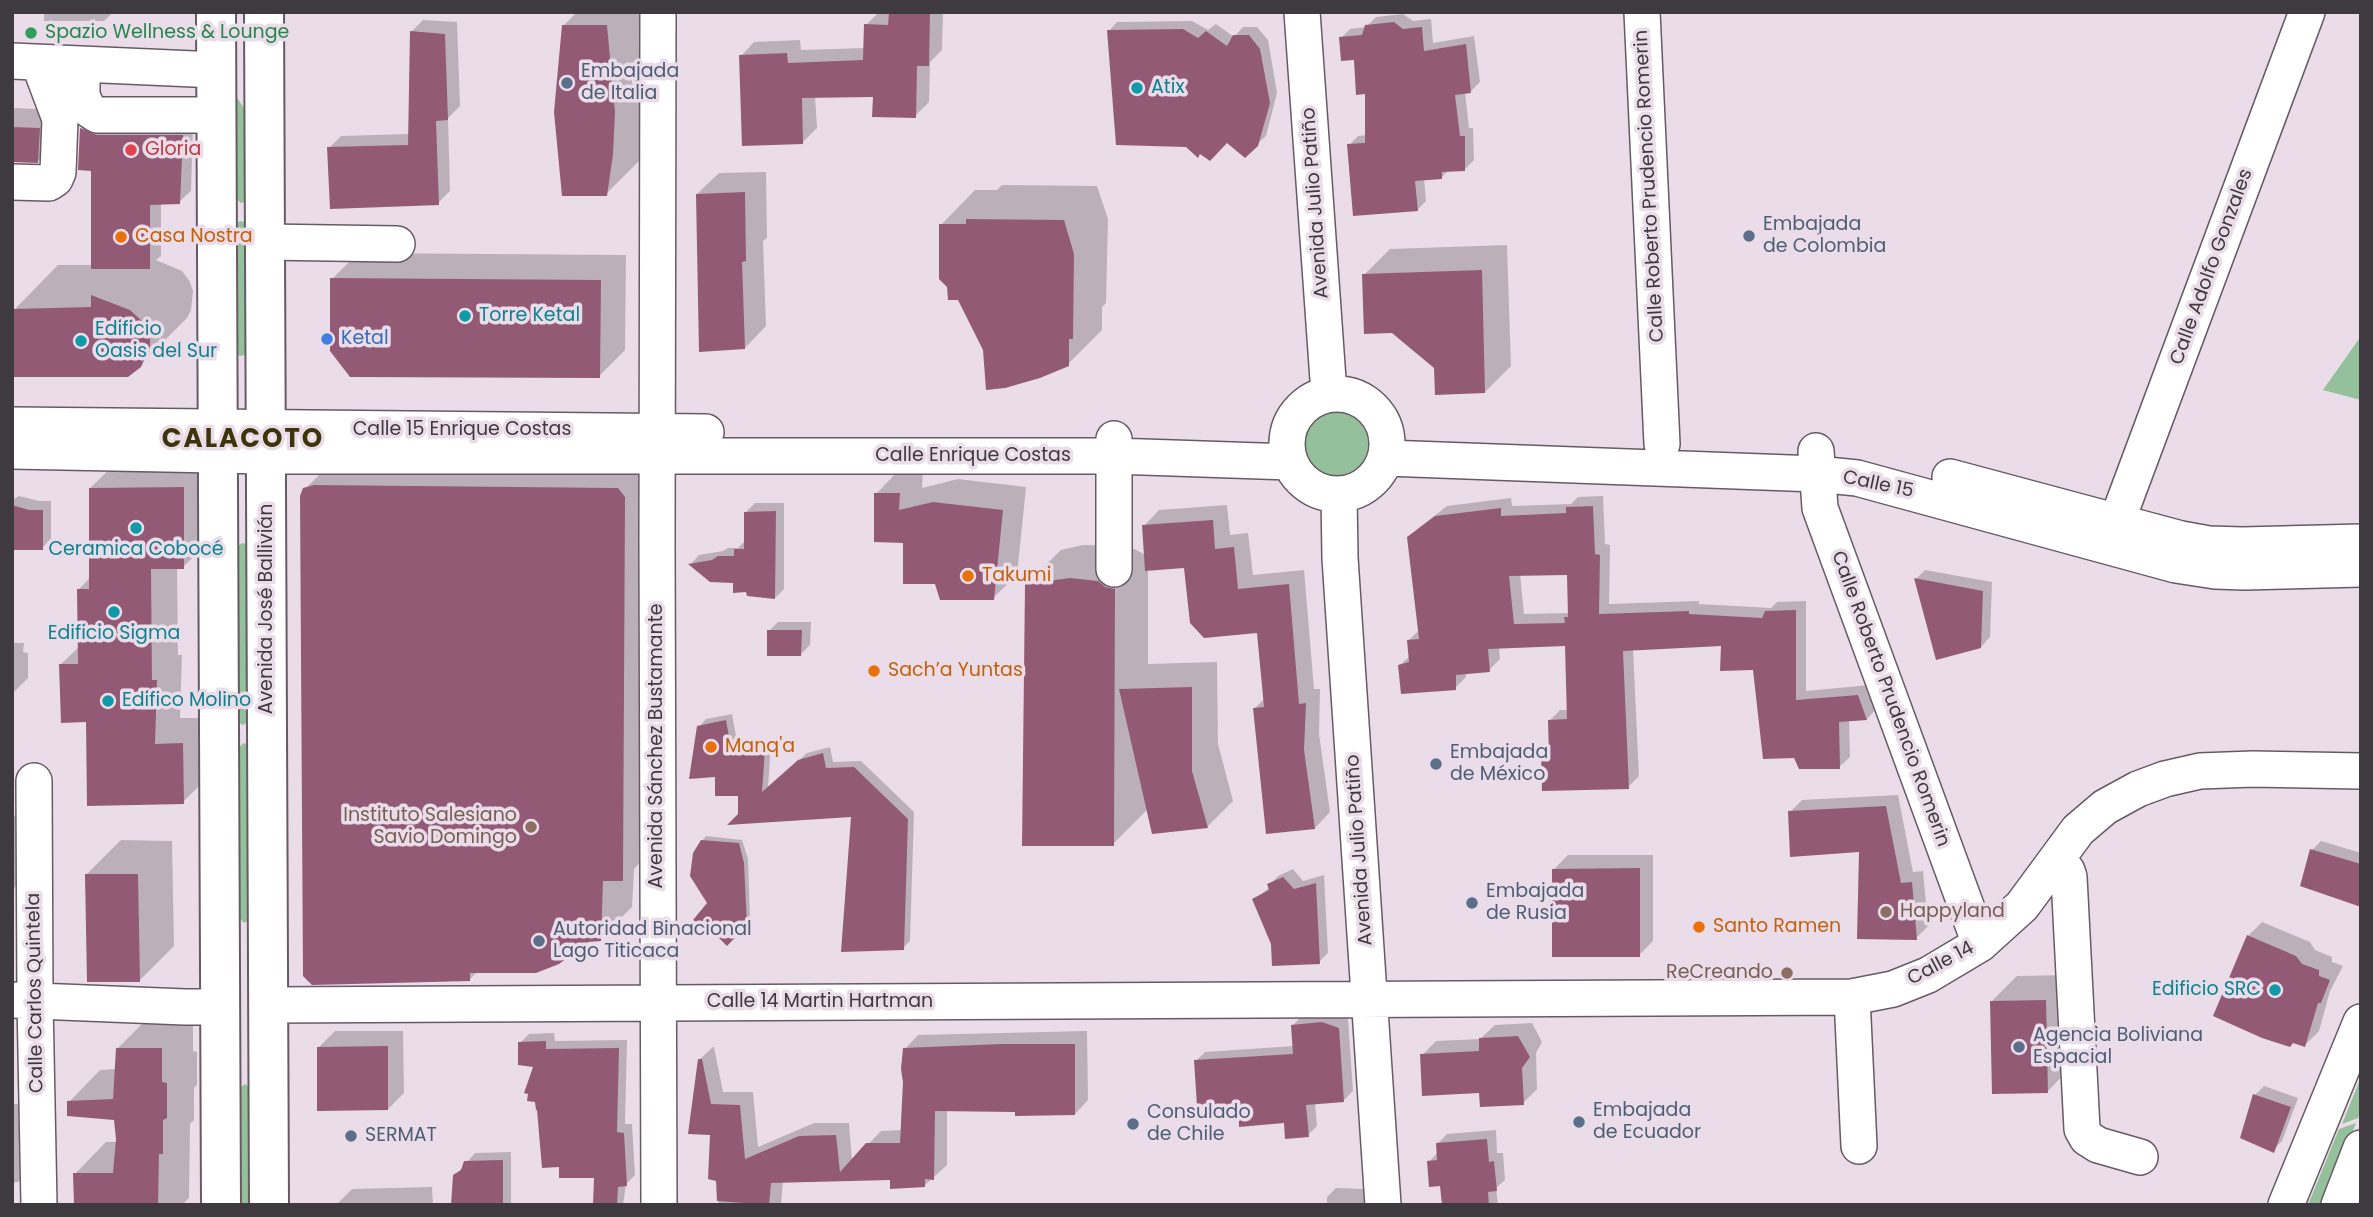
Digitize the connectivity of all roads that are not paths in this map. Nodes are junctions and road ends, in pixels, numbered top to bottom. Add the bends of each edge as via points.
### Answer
1 (216, 12) edge
2 (245, 12) edge
3 (264, 12) edge
4 (658, 12) edge
5 (1302, 12) edge
6 (1642, 12) edge
7 (2307, 12) edge
8 (25, 62) edge
9 (82, 66) junction
10 (217, 70) junction
11 (265, 114) junction
12 (216, 115) junction
13 (12, 181) edge
14 (265, 242) junction
15 (397, 244) dead end
16 (1329, 394) junction
17 (12, 425) edge
18 (218, 442) junction
19 (266, 442) junction
20 (657, 443) junction
21 (1662, 444) junction
22 (1386, 447) junction
23 (1114, 448) junction
24 (12, 451) edge
25 (1288, 452) junction
26 (1817, 462) junction
27 (1339, 495) junction
28 (2113, 533) junction
29 (2361, 542) edge
30 (1114, 569) dead end
31 (2361, 569) edge
32 (2361, 771) edge
33 (34, 781) dead end
34 (2057, 859) junction
35 (1980, 944) junction
36 (1852, 997) junction
37 (1370, 999) junction
38 (23, 1000) edge
39 (657, 1003) junction
40 (270, 1005) junction
41 (220, 1006) junction
42 (2361, 1022) edge
43 (1860, 1146) dead end
44 (2361, 1148) edge
45 (2140, 1157) dead end
46 (39, 1205) edge
47 (221, 1205) edge
48 (269, 1205) edge
49 (659, 1205) edge
50 (1383, 1205) edge
51 (2286, 1205) edge
52 (2339, 1205) edge

1 - 10 main road
2 - 11 main road via 246,89
3 - 11 main road, Avenida José Ballivián
4 - 20 street, Avenida Sánchez Bustamante
5 - 16 street, Avenida Julio Patiño
6 - 21 street, Calle Roberto Prudencio Romerin
7 - 28 street, Calle Adolfo Gonzales
8 - 9 street
8 - 13 street via 60,119 58,172 49,183
9 - 10 street
9 - 12 street via 82,96 97,115
10 - 12 main road
11 - 14 main road, Avenida José Ballivián
12 - 18 main road
14 - 15 street
14 - 19 main road, Avenida José Ballivián
16 - 22 street via 1347,395 1372,408 1381,420
16 - 25 street via 1297,415 1290,428
17 - 18 street
18 - 19 street
18 - 24 street
18 - 41 main road
19 - 20 street, Calle 15 Enrique Costas
19 - 40 main road, Avenida José Ballivián
20 - 23 street, Calle Enrique Costas
20 - 39 street, Avenida Sánchez Bustamante
21 - 22 street, Calle 15
21 - 26 street, Calle 15
22 - 26 street, Calle 15
22 - 27 street via 1377,474 1367,485
23 - 25 street, Calle Enrique Costas
23 - 30 street
25 - 27 street via 1296,473 1308,485
26 - 28 street, Calle 15 via 1857,478
26 - 35 street, Calle Roberto Prudencio Romerin via 1820,508
27 - 37 street, Avenida Julio Patiño
28 - 29 street, Calle 15 via 2209,544
28 - 31 street, Calle 15 via 2176,565 2215,571
32 - 34 street, Calle 14 via 2200,771 2165,779 2105,807 2078,830
33 - 38 street, Calle Carlos Quintela
34 - 35 street, Calle 14 via 2022,906
34 - 45 street via 2069,877 2082,1129 2098,1145
35 - 36 street, Calle 14 via 1928,975 1893,989
36 - 37 street, Calle 14
36 - 43 street
37 - 39 street, Calle 14 Martin Hartman
37 - 50 street, Avenida Julio Patiño
38 - 41 street
38 - 46 street, Calle Carlos Quintela
39 - 40 street, Calle 14 Martin Hartman
39 - 49 street, Avenida Sánchez Bustamante
40 - 48 main road, Avenida José Ballivián
41 - 47 main road
42 - 51 street
44 - 52 street

